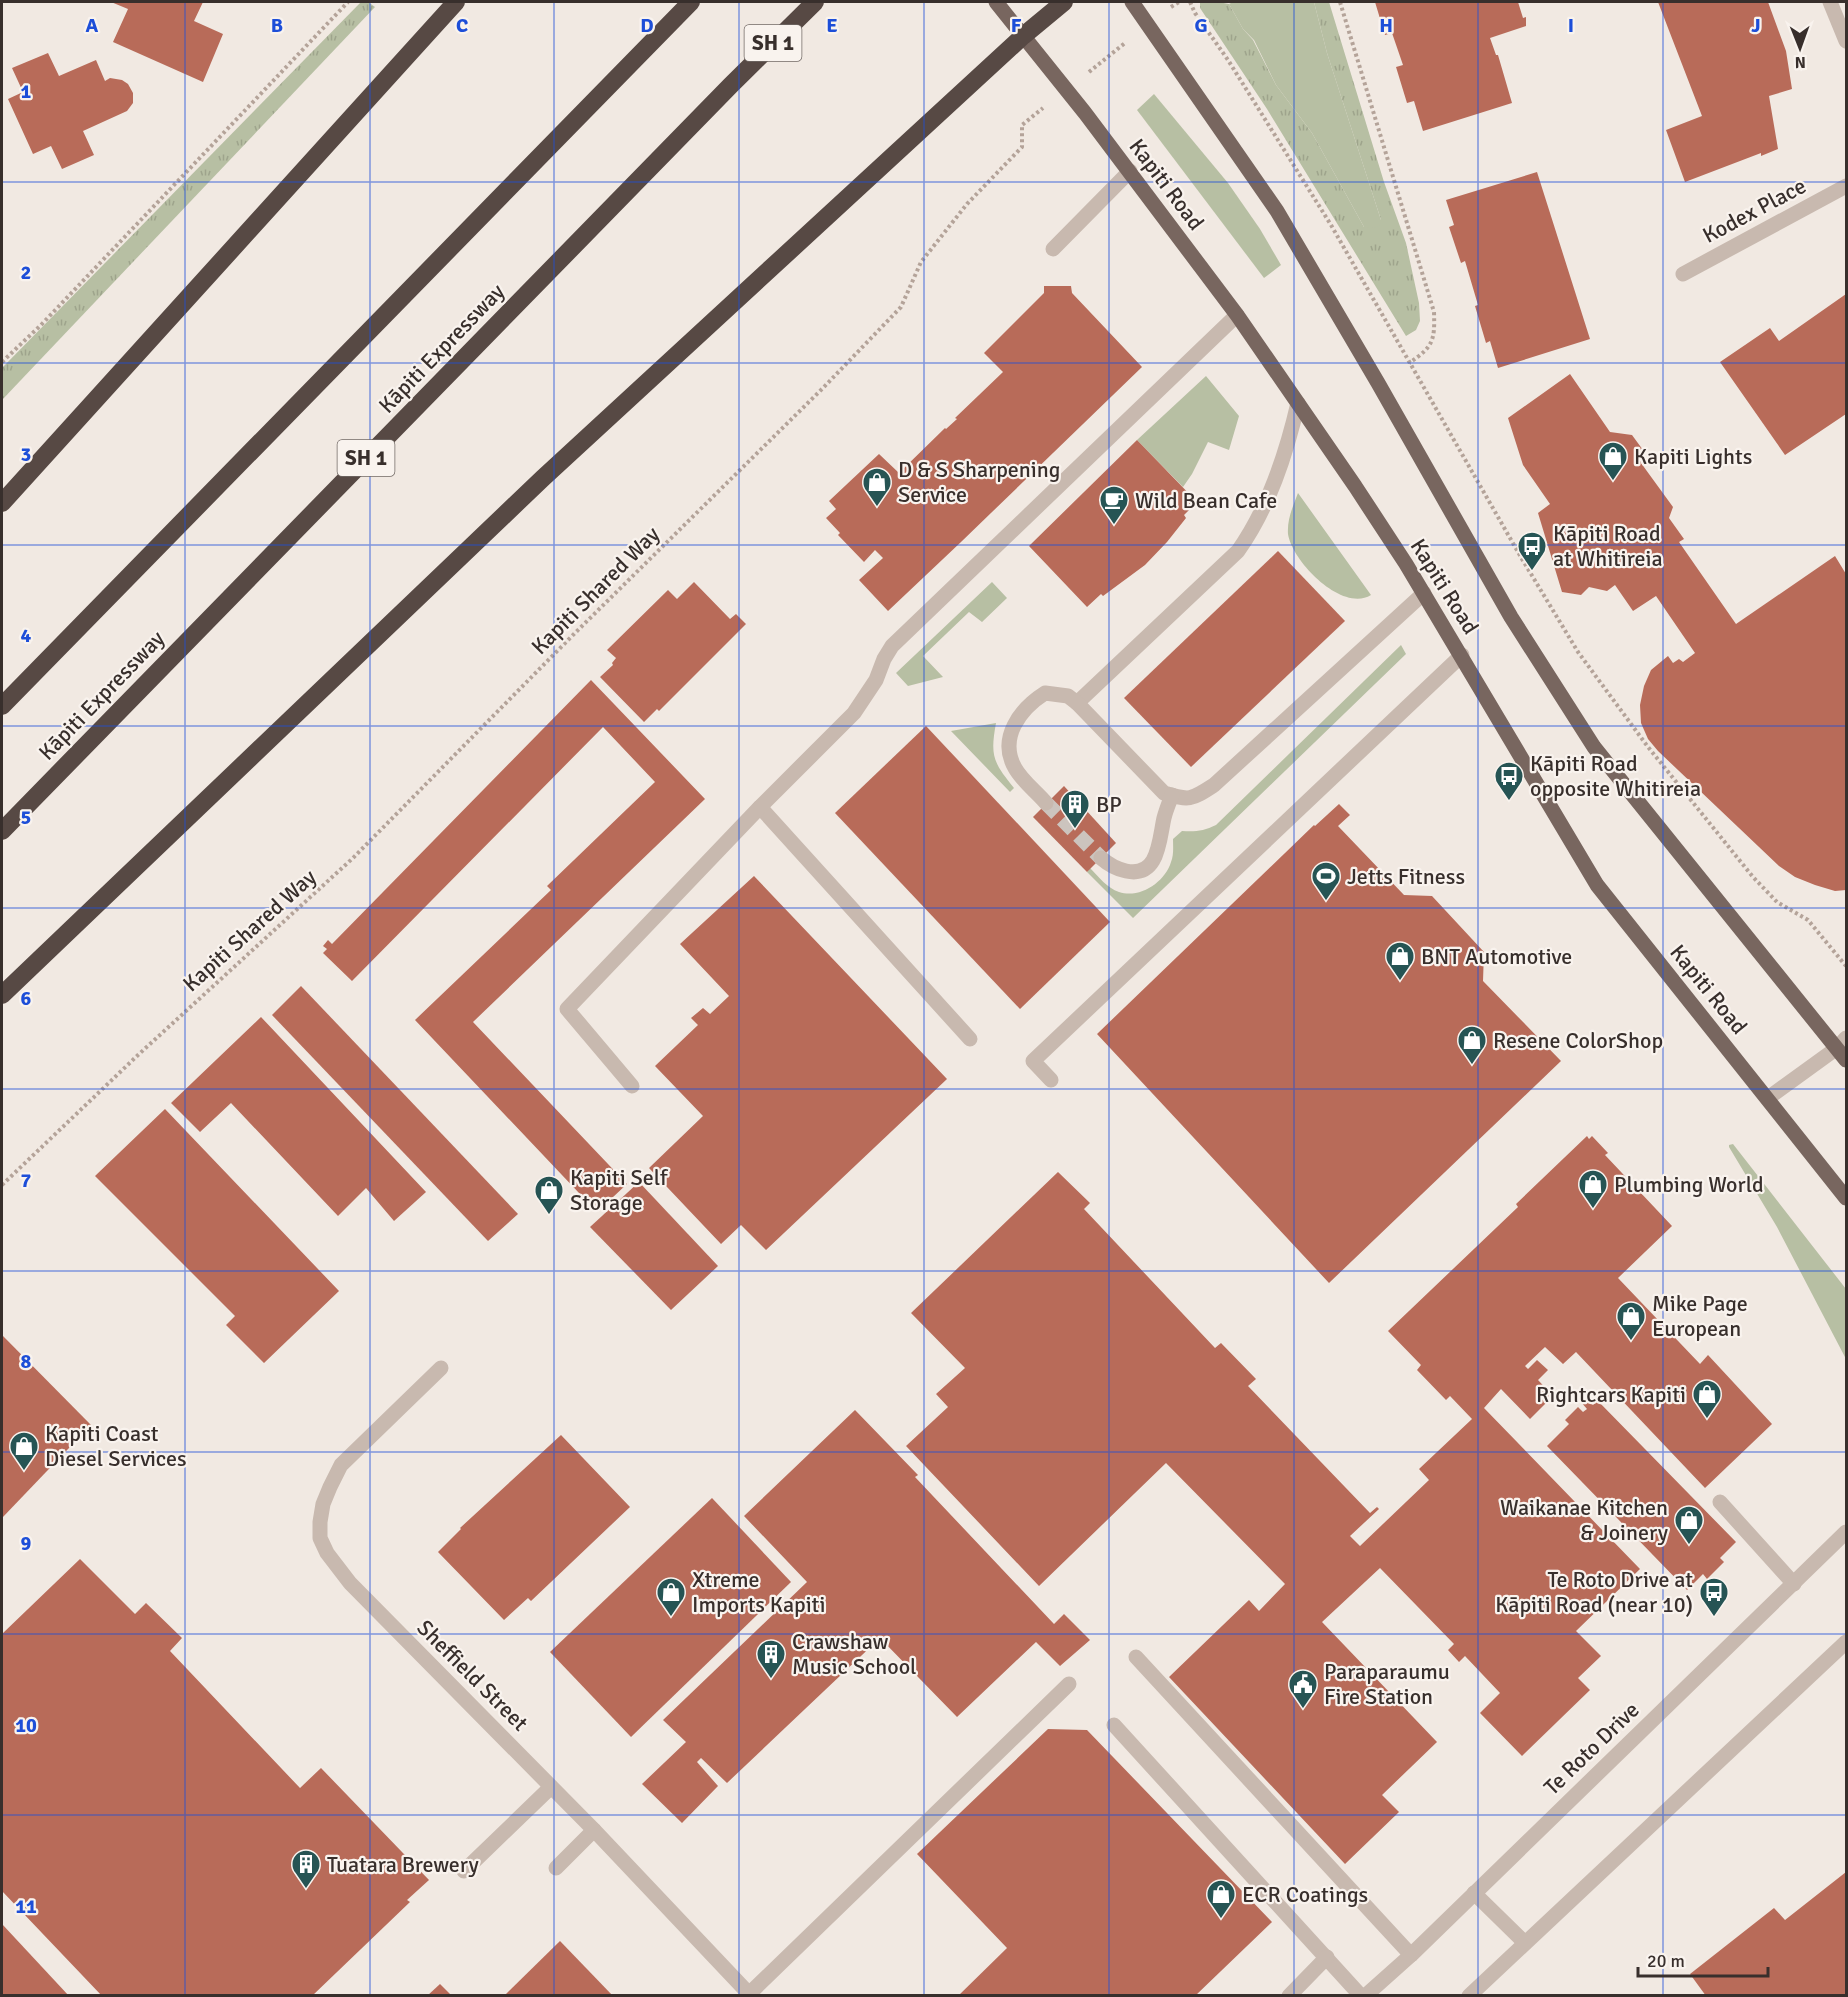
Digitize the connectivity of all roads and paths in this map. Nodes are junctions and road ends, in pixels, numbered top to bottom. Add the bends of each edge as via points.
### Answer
1 (348, 2) edge
2 (456, 2) edge
3 (691, 2) edge
4 (815, 2) edge
5 (996, 2) edge
6 (1064, 2) edge
7 (1132, 2) edge
8 (1179, 2) edge
9 (1190, 2) edge
10 (1340, 2) edge
11 (1830, 2) edge
12 (1149, 25) junction
13 (1023, 36) junction
14 (1846, 40) edge
15 (1066, 90) junction
16 (1130, 171) junction
17 (1846, 186) edge
18 (1053, 249) dead end
19 (1683, 274) dead end
20 (1237, 315) junction
21 (2, 362) edge
22 (1410, 362) junction
23 (1378, 383) junction
24 (1298, 403) junction
25 (2, 503) edge
26 (1424, 593) junction
27 (1462, 655) junction
28 (1077, 703) junction
29 (2, 706) edge
30 (1172, 795) junction
31 (1046, 803) tunnel mouth
32 (760, 807) junction
33 (2, 831) edge
34 (1101, 858) tunnel mouth
35 (1846, 966) edge
36 (2, 995) edge
37 (970, 1039) dead end
38 (1843, 1049) edge
39 (1051, 1080) dead end
40 (632, 1086) dead end
41 (1768, 1098) junction
42 (2, 1185) edge
43 (1846, 1198) edge
44 (441, 1368) dead end
45 (1720, 1502) dead end
46 (1846, 1532) edge
47 (1794, 1584) junction
48 (1846, 1642) edge
49 (1136, 1657) dead end
50 (1069, 1684) dead end
51 (1114, 1725) dead end
52 (551, 1786) junction
53 (594, 1830) junction
54 (556, 1868) dead end
55 (464, 1871) dead end
56 (1474, 1893) junction
57 (1525, 1943) junction
58 (1411, 1955) junction
59 (1327, 1957) junction
60 (750, 1995) edge
61 (1289, 1995) edge
62 (1361, 1995) edge
63 (1365, 1995) edge
64 (1469, 1995) edge

1 - 21 path
2 - 25 highway
3 - 29 highway
4 - 33 highway, Kāpiti Expressway / SH 1
5 - 13 main road, Kapiti Road
6 - 13 highway
7 - 12 main road, Kapiti Road
8 - 12 path, Kapiti Shared Way
9 - 22 path via 1331,225
10 - 22 path via 1434,312 1435,335 1429,349
11 - 14 street
12 - 15 path, Kapiti Shared Way
12 - 23 main road, Kapiti Road via 1277,211
13 - 15 main road, Kapiti Road
13 - 36 highway via 543,478
15 - 16 main road, Kapiti Road
15 - 42 path, Kapiti Shared Way via 1022,125 1022,147 967,204 921,262 901,307 823,388 353,858
16 - 18 street
16 - 20 main road, Kapiti Road
17 - 19 street, Kodex Place
20 - 24 main road, Kapiti Road
20 - 32 street via 892,646 854,713
22 - 23 path
22 - 35 path via 1585,661 1648,747 1753,877 1777,902 1808,920
23 - 38 main road, Kapiti Road via 1511,617 1594,747
24 - 26 main road, Kapiti Road
24 - 28 street via 1290,441 1252,532 1238,551
26 - 27 main road, Kapiti Road
26 - 30 street via 1214,785 1194,798
27 - 39 street via 1033,1061
27 - 41 main road, Kapiti Road via 1597,885
28 - 30 street via 1164,793
28 - 31 street via 1068,696 1045,693 1020,714 1011,731 1015,768
30 - 34 street via 1160,846 1146,869 1133,873 1120,870
32 - 37 street
32 - 40 street via 567,1009
38 - 41 street
41 - 43 main road, Kapiti Road
44 - 52 street, Sheffield Street via 340,1465 322,1504 320,1538 350,1583
45 - 47 street
46 - 47 street, Te Roto Drive
47 - 56 street, Te Roto Drive
48 - 57 street
49 - 58 street
50 - 60 street
51 - 59 street
52 - 53 street, Sheffield Street
52 - 55 street
53 - 54 street
53 - 60 street, Sheffield Street
56 - 57 street
56 - 58 street, Te Roto Drive
57 - 64 street
58 - 63 street, Te Roto Drive
59 - 61 street
59 - 62 street

